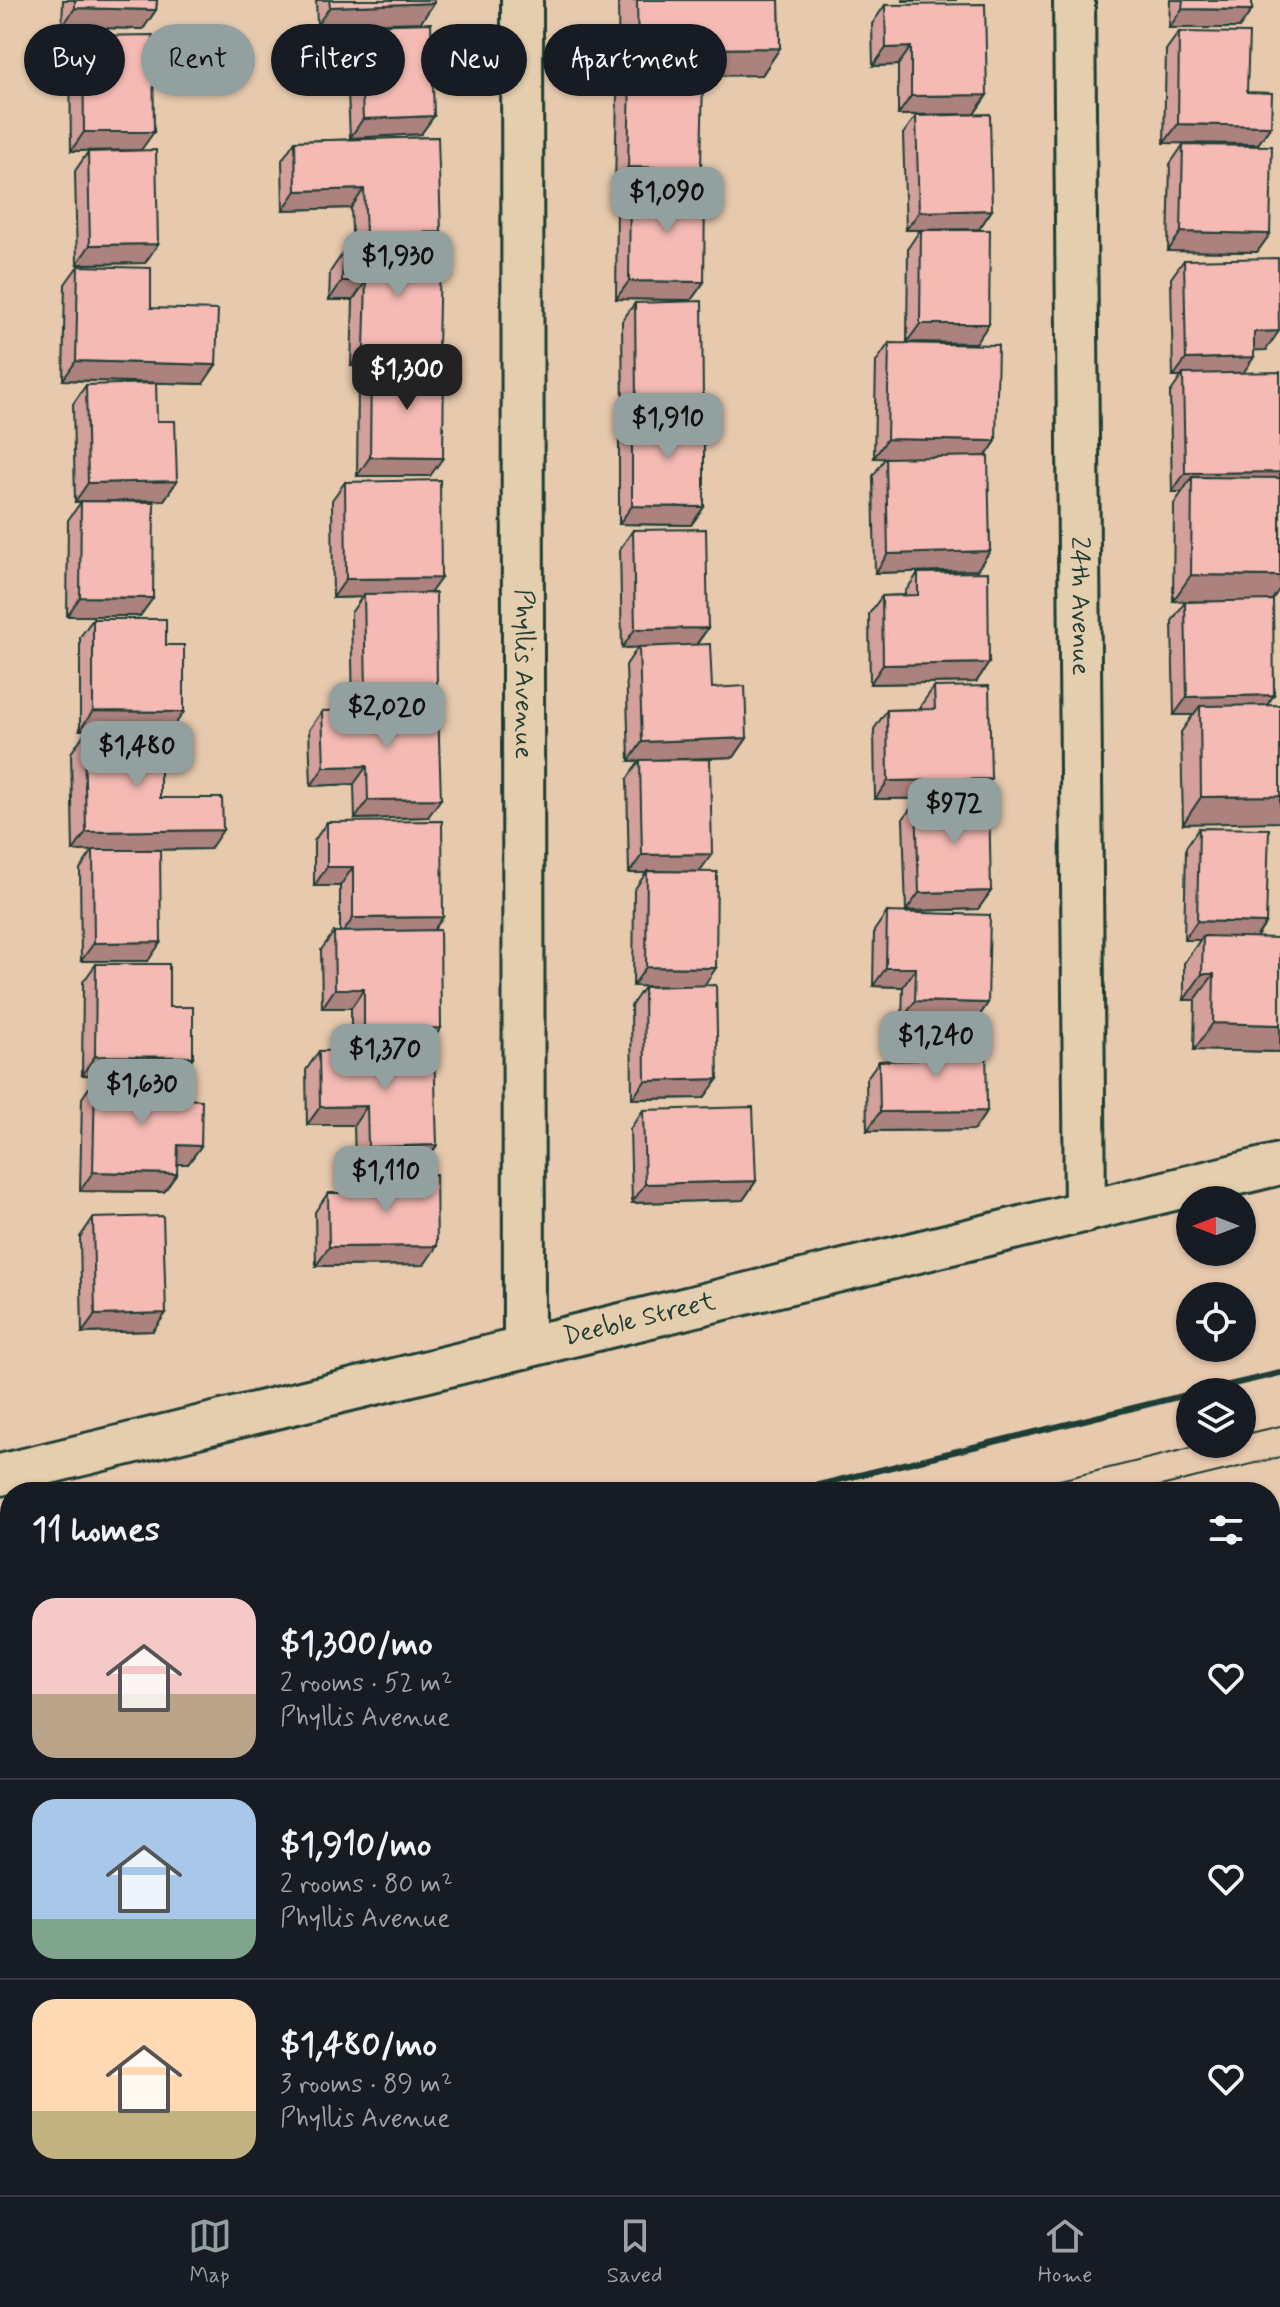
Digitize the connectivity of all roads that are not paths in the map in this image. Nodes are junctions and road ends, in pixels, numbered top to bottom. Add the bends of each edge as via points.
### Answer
1 (522, 0) edge
2 (1074, 0) edge
3 (1280, 1164) edge
4 (1085, 1212) junction
5 (524, 1348) junction
6 (0, 1475) edge

1 - 5 street, Phyllis Avenue
2 - 4 street, 24th Avenue
3 - 4 street, Deeble Street
4 - 5 street, Deeble Street
5 - 6 street, Deeble Street

